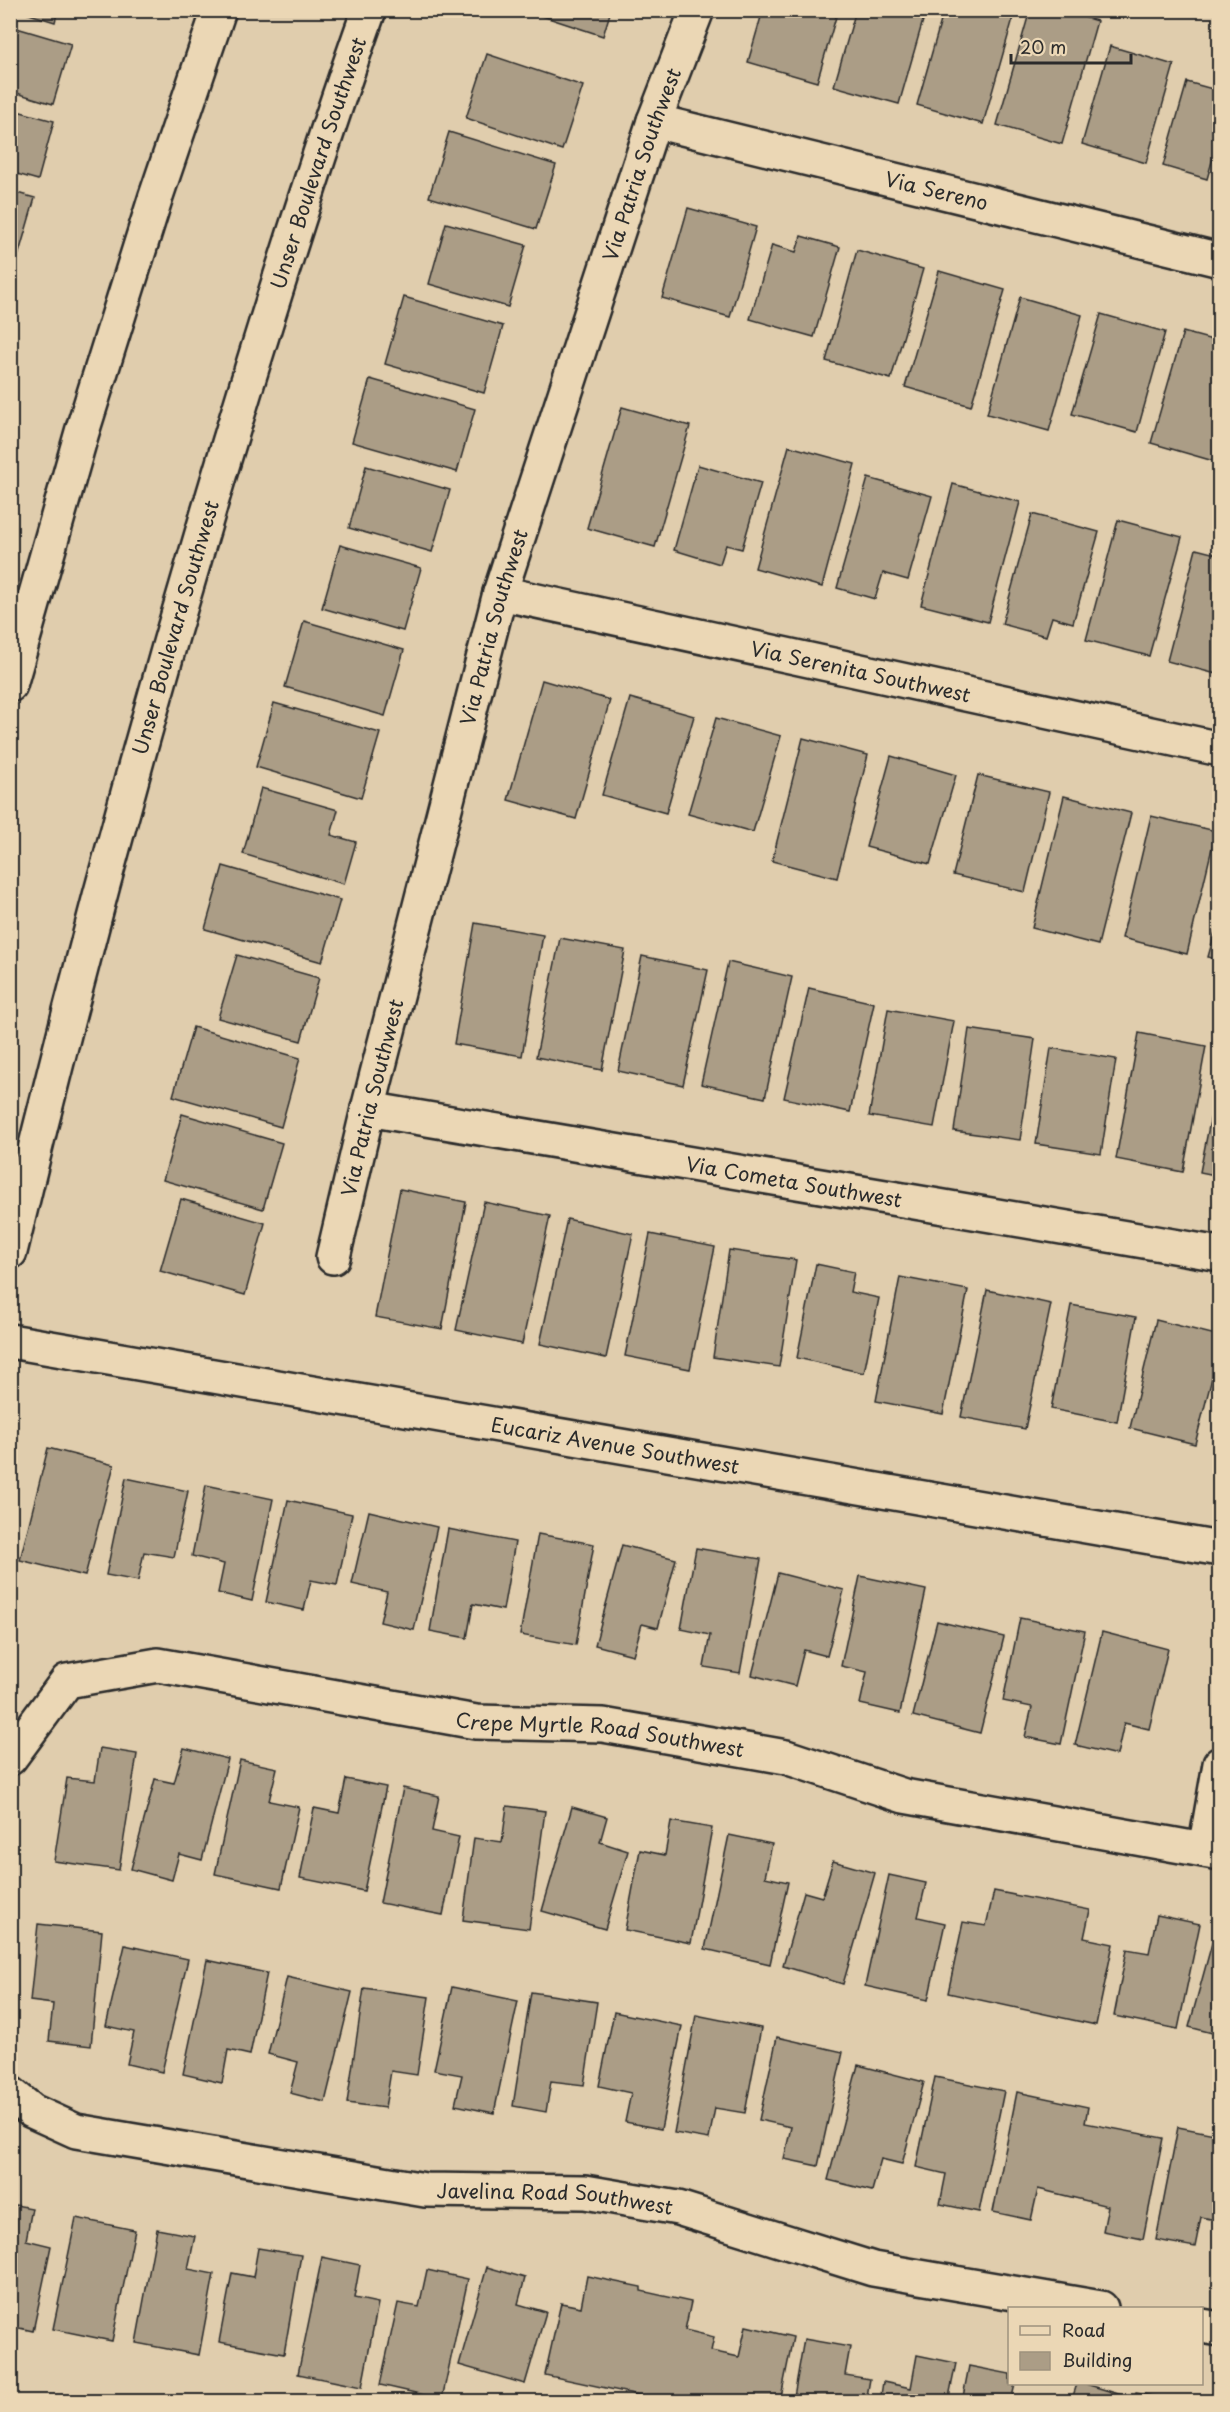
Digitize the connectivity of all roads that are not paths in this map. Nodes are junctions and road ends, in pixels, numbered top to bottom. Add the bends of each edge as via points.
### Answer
1 (219, 10) edge
2 (369, 10) edge
3 (697, 10) edge
4 (654, 121) junction
5 (1220, 260) edge
6 (500, 593) junction
7 (10, 685) edge
8 (1220, 749) edge
9 (368, 1109) junction
10 (10, 1252) edge
11 (1220, 1254) edge
12 (333, 1257) dead end
13 (10, 1341) edge
14 (1220, 1549) edge
15 (11, 1757) edge
16 (1220, 1764) edge
17 (1212, 1852) edge
18 (10, 2093) edge
19 (1095, 2307) edge
20 (1203, 2326) edge
21 (1220, 2329) edge

1 - 7 street via 86,421
2 - 10 street, Unser Boulevard Southwest via 288,249 202,534 68,1014
3 - 4 street, Via Patria Southwest
4 - 5 street, Via Sereno
4 - 6 street, Via Patria Southwest
6 - 8 street, Via Serenita Southwest
6 - 9 street, Via Patria Southwest
9 - 11 street, Via Cometa Southwest
9 - 12 street, Via Patria Southwest
13 - 14 street, Eucariz Avenue Southwest
15 - 17 street, Crepe Myrtle Road Southwest via 67,1681 158,1665 476,1722 603,1725 786,1756 904,1796
16 - 17 street
18 - 19 street, Javelina Road Southwest via 32,2110 76,2131 425,2190 585,2192 678,2208 873,2269
20 - 21 street

